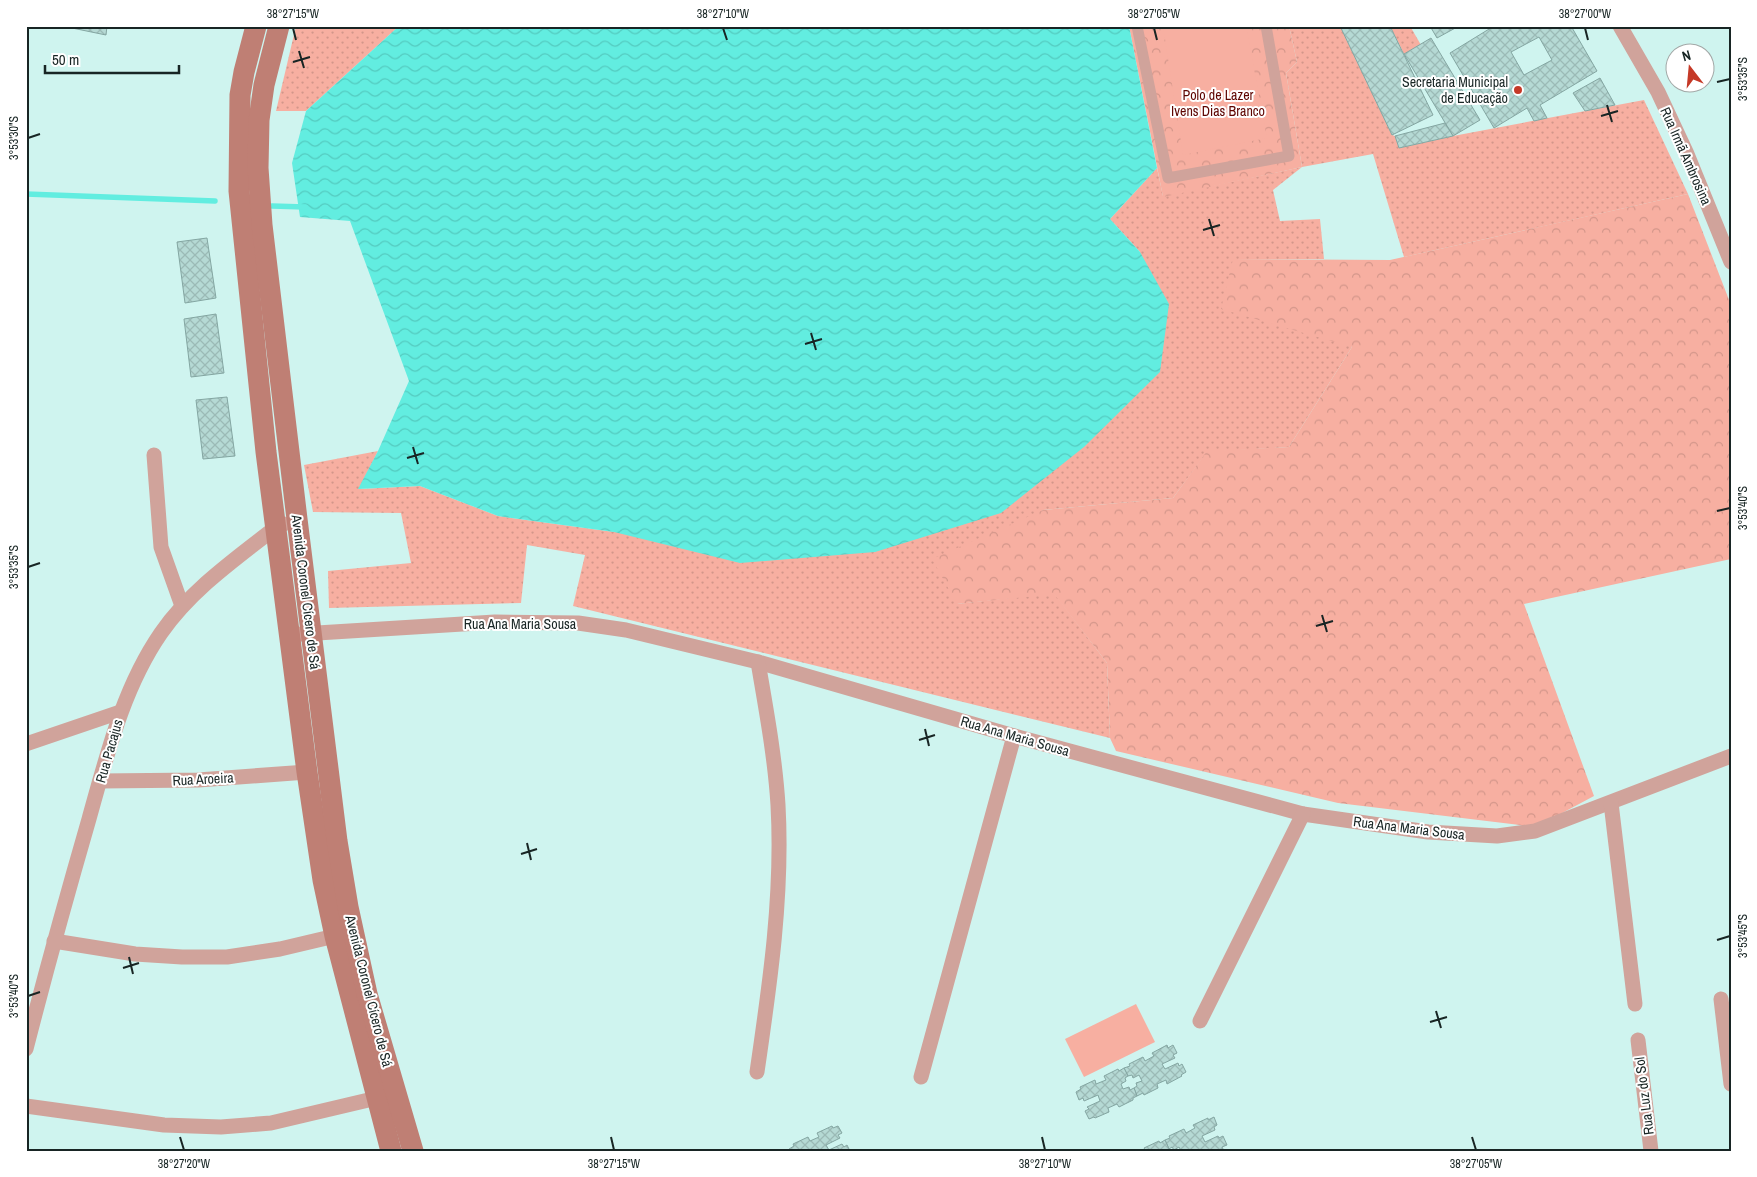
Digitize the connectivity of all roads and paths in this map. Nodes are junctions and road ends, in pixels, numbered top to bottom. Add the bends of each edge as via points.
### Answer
1 (256, 26) edge
2 (279, 26) edge
3 (1137, 26) edge
4 (1266, 26) edge
5 (1620, 26) edge
6 (1731, 262) edge
7 (154, 455) dead end
8 (297, 519) junction
9 (275, 528) junction
10 (182, 606) junction
11 (312, 633) junction
12 (288, 635) junction
13 (758, 662) junction
14 (120, 712) junction
15 (1014, 736) junction
16 (26, 744) edge
17 (1731, 756) edge
18 (307, 772) junction
19 (100, 782) junction
20 (1611, 803) junction
21 (1303, 814) junction
22 (335, 936) junction
23 (54, 941) junction
24 (1721, 999) dead end
25 (1635, 1004) dead end
26 (1200, 1020) dead end
27 (1638, 1040) dead end
28 (26, 1049) edge
29 (757, 1072) dead end
30 (921, 1077) dead end
31 (1731, 1084) edge
32 (377, 1098) junction
33 (26, 1106) edge
34 (391, 1151) edge
35 (413, 1151) edge
36 (1651, 1151) edge

1 - 9 main road, Avenida Coronel Cícero de Sá via 240,95 240,191
2 - 8 main road, Avenida Coronel Cícero de Sá via 259,120 258,168
3 - 4 street via 1168,178 1289,156
5 - 6 street, Rua Irmã Ambrosina via 1658,92
7 - 10 street via 161,546
8 - 9 street, Rua Pacajus
8 - 11 main road, Avenida Coronel Cícero de Sá
9 - 10 street, Rua Pacajus via 212,576
9 - 12 main road, Avenida Coronel Cícero de Sá
10 - 14 street, Rua Pacajus via 142,665
11 - 12 street, Rua Ana Maria Sousa
11 - 13 street, Rua Ana Maria Sousa via 495,622 578,623 626,630
11 - 35 main road, Avenida Coronel Cícero de Sá via 336,841 348,907 367,994
12 - 18 main road, Avenida Coronel Cícero de Sá
13 - 15 street, Rua Ana Maria Sousa
13 - 29 street via 774,760 780,858 772,967
14 - 16 street
14 - 19 street, Rua Pacajus
15 - 21 street, Rua Ana Maria Sousa
15 - 30 street
17 - 20 street, Rua Ana Maria Sousa
18 - 19 street, Rua Aroeira via 198,780
18 - 22 main road, Avenida Coronel Cícero de Sá
19 - 23 street, Rua Pacajus
20 - 21 street, Rua Ana Maria Sousa via 1535,831 1497,836 1428,832
20 - 25 street
21 - 26 street
22 - 23 street via 228,957 135,954
22 - 32 main road, Avenida Coronel Cícero de Sá
23 - 28 street, Rua Pacajus
24 - 31 street
27 - 36 street, Rua Luz do Sol
32 - 33 street via 271,1123 222,1127 164,1125
32 - 34 main road, Avenida Coronel Cícero de Sá

